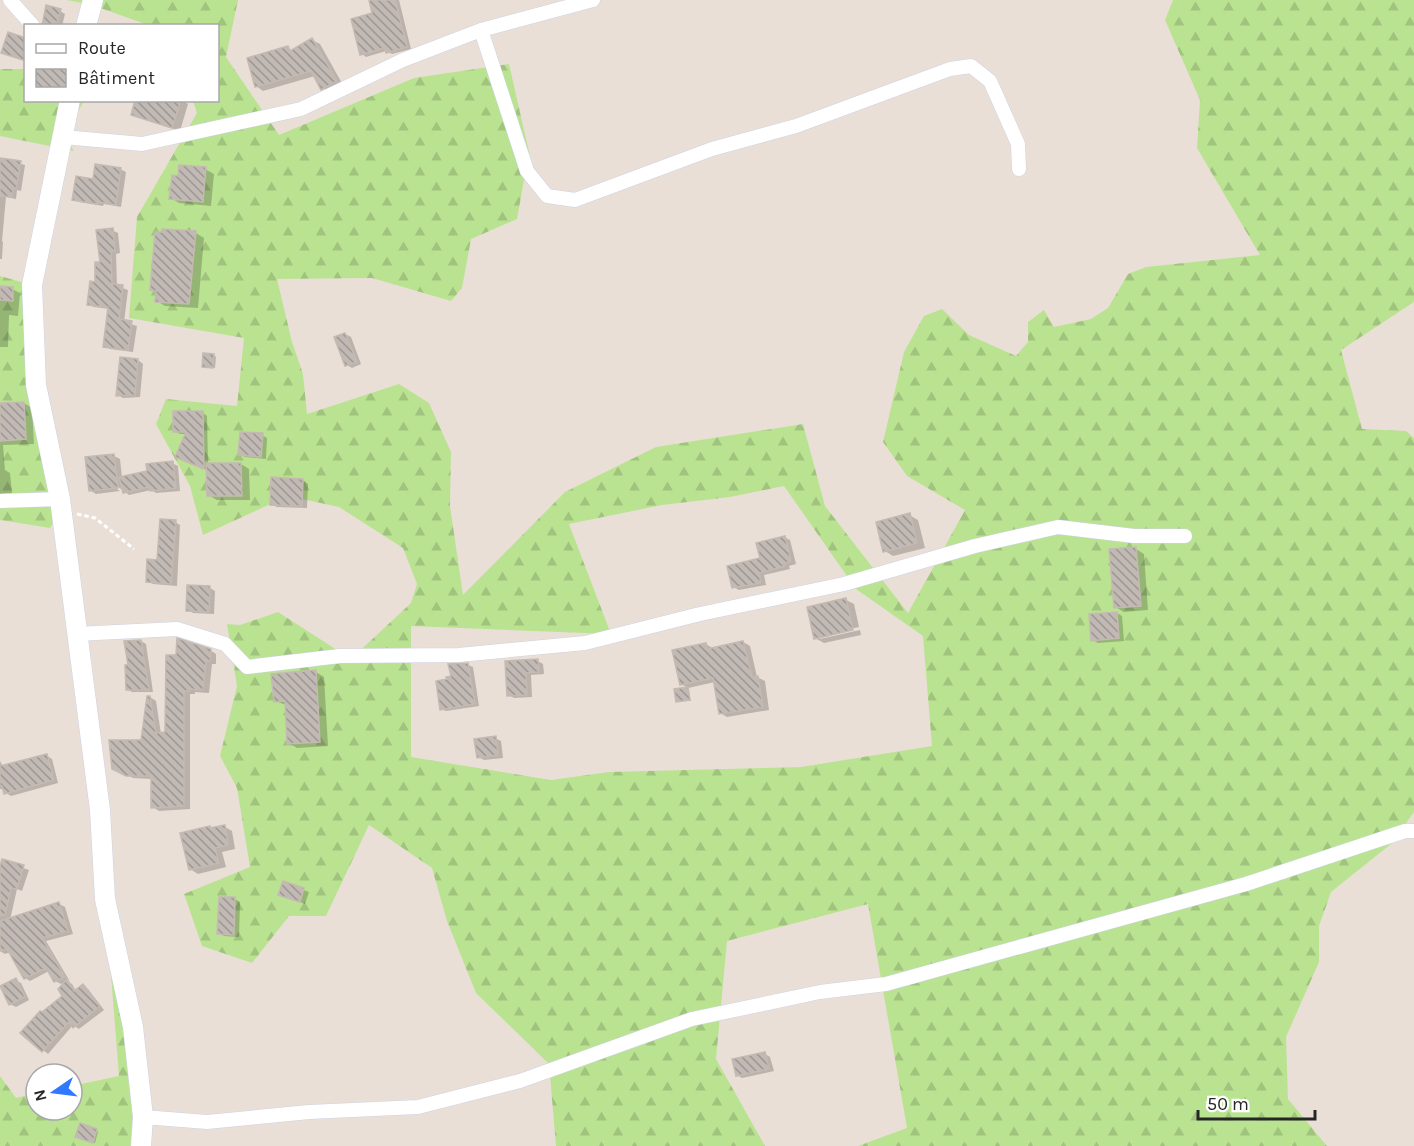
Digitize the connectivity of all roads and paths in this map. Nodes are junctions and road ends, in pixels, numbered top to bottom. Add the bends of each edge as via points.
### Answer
1 (10, 0) edge
2 (93, 0) edge
3 (593, 0) edge
4 (31, 24) edge
5 (87, 24) edge
6 (481, 30) junction
7 (70, 102) edge
8 (63, 136) junction
9 (1019, 169) dead end
10 (0, 501) edge
11 (61, 505) junction
12 (1185, 536) dead end
13 (134, 549) dead end
14 (76, 634) junction
15 (1414, 831) edge
16 (143, 1117) junction
17 (141, 1146) edge

1 - 4 street
2 - 5 street
3 - 6 street
6 - 8 street via 403,60 301,109 142,144
6 - 9 street via 527,171 547,196 575,200 712,149 796,126 950,69 972,66 990,81 1018,144
7 - 8 street
8 - 11 street via 32,285 36,385
10 - 11 street
11 - 13 path via 95,518
11 - 14 street
12 - 14 street via 1134,536 1058,527 975,546 844,584 585,643 471,654 340,656 247,667 225,644 177,629
14 - 16 street via 100,810 105,899 133,1027
15 - 16 street via 1246,884 886,984 820,992 692,1019 520,1081 418,1107 207,1122
16 - 17 street

